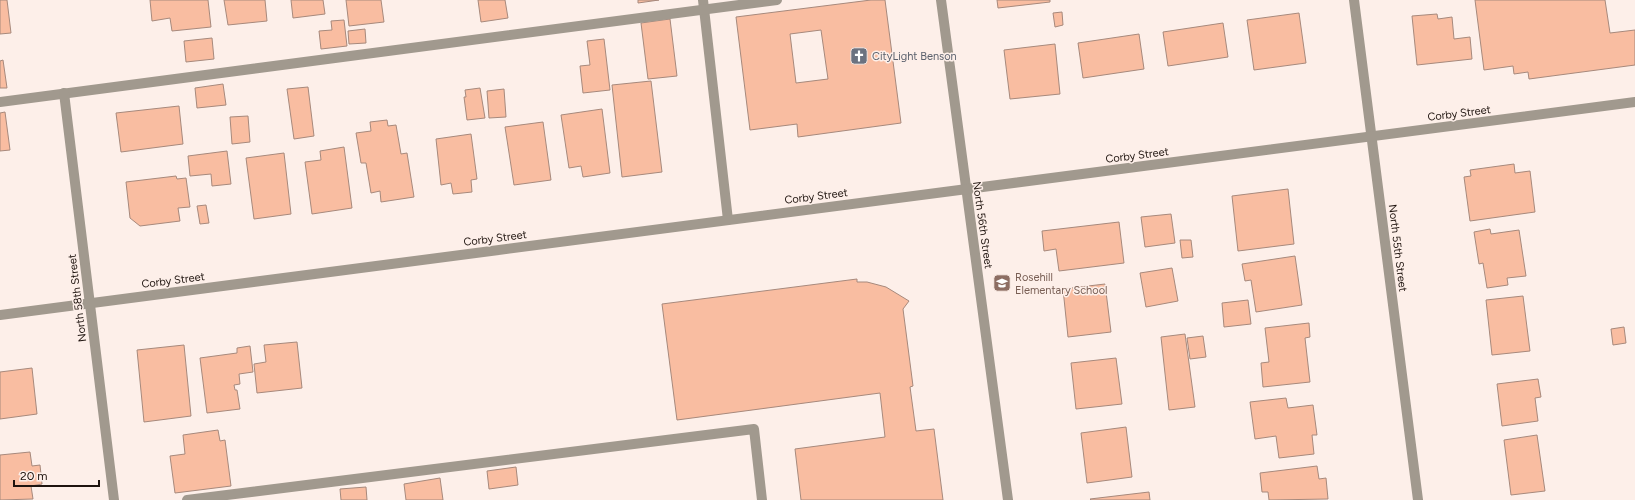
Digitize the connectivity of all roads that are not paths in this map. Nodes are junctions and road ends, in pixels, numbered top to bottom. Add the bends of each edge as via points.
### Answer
1 (777, 0) edge
2 (940, 0) edge
3 (1354, 0) edge
4 (754, 1) edge
5 (703, 5) edge
6 (64, 93) junction
7 (0, 102) edge
8 (1635, 102) edge
9 (1372, 136) junction
10 (966, 189) junction
11 (728, 220) junction
12 (90, 303) junction
13 (0, 315) edge
14 (114, 500) edge
15 (187, 500) edge
16 (762, 500) edge
17 (1008, 500) edge
18 (1418, 500) edge

1 - 4 street
2 - 10 street, North 56th Street
3 - 9 street, North 55th Street
4 - 5 street
5 - 6 street
5 - 11 street
6 - 7 street
6 - 12 street, North 58th Street
8 - 9 street, Corby Street
9 - 10 street, Corby Street
9 - 18 street, North 55th Street
10 - 11 street, Corby Street
10 - 17 street, North 56th Street
11 - 12 street, Corby Street
12 - 13 street, Corby Street
12 - 14 street, North 58th Street
15 - 16 street via 754,429

